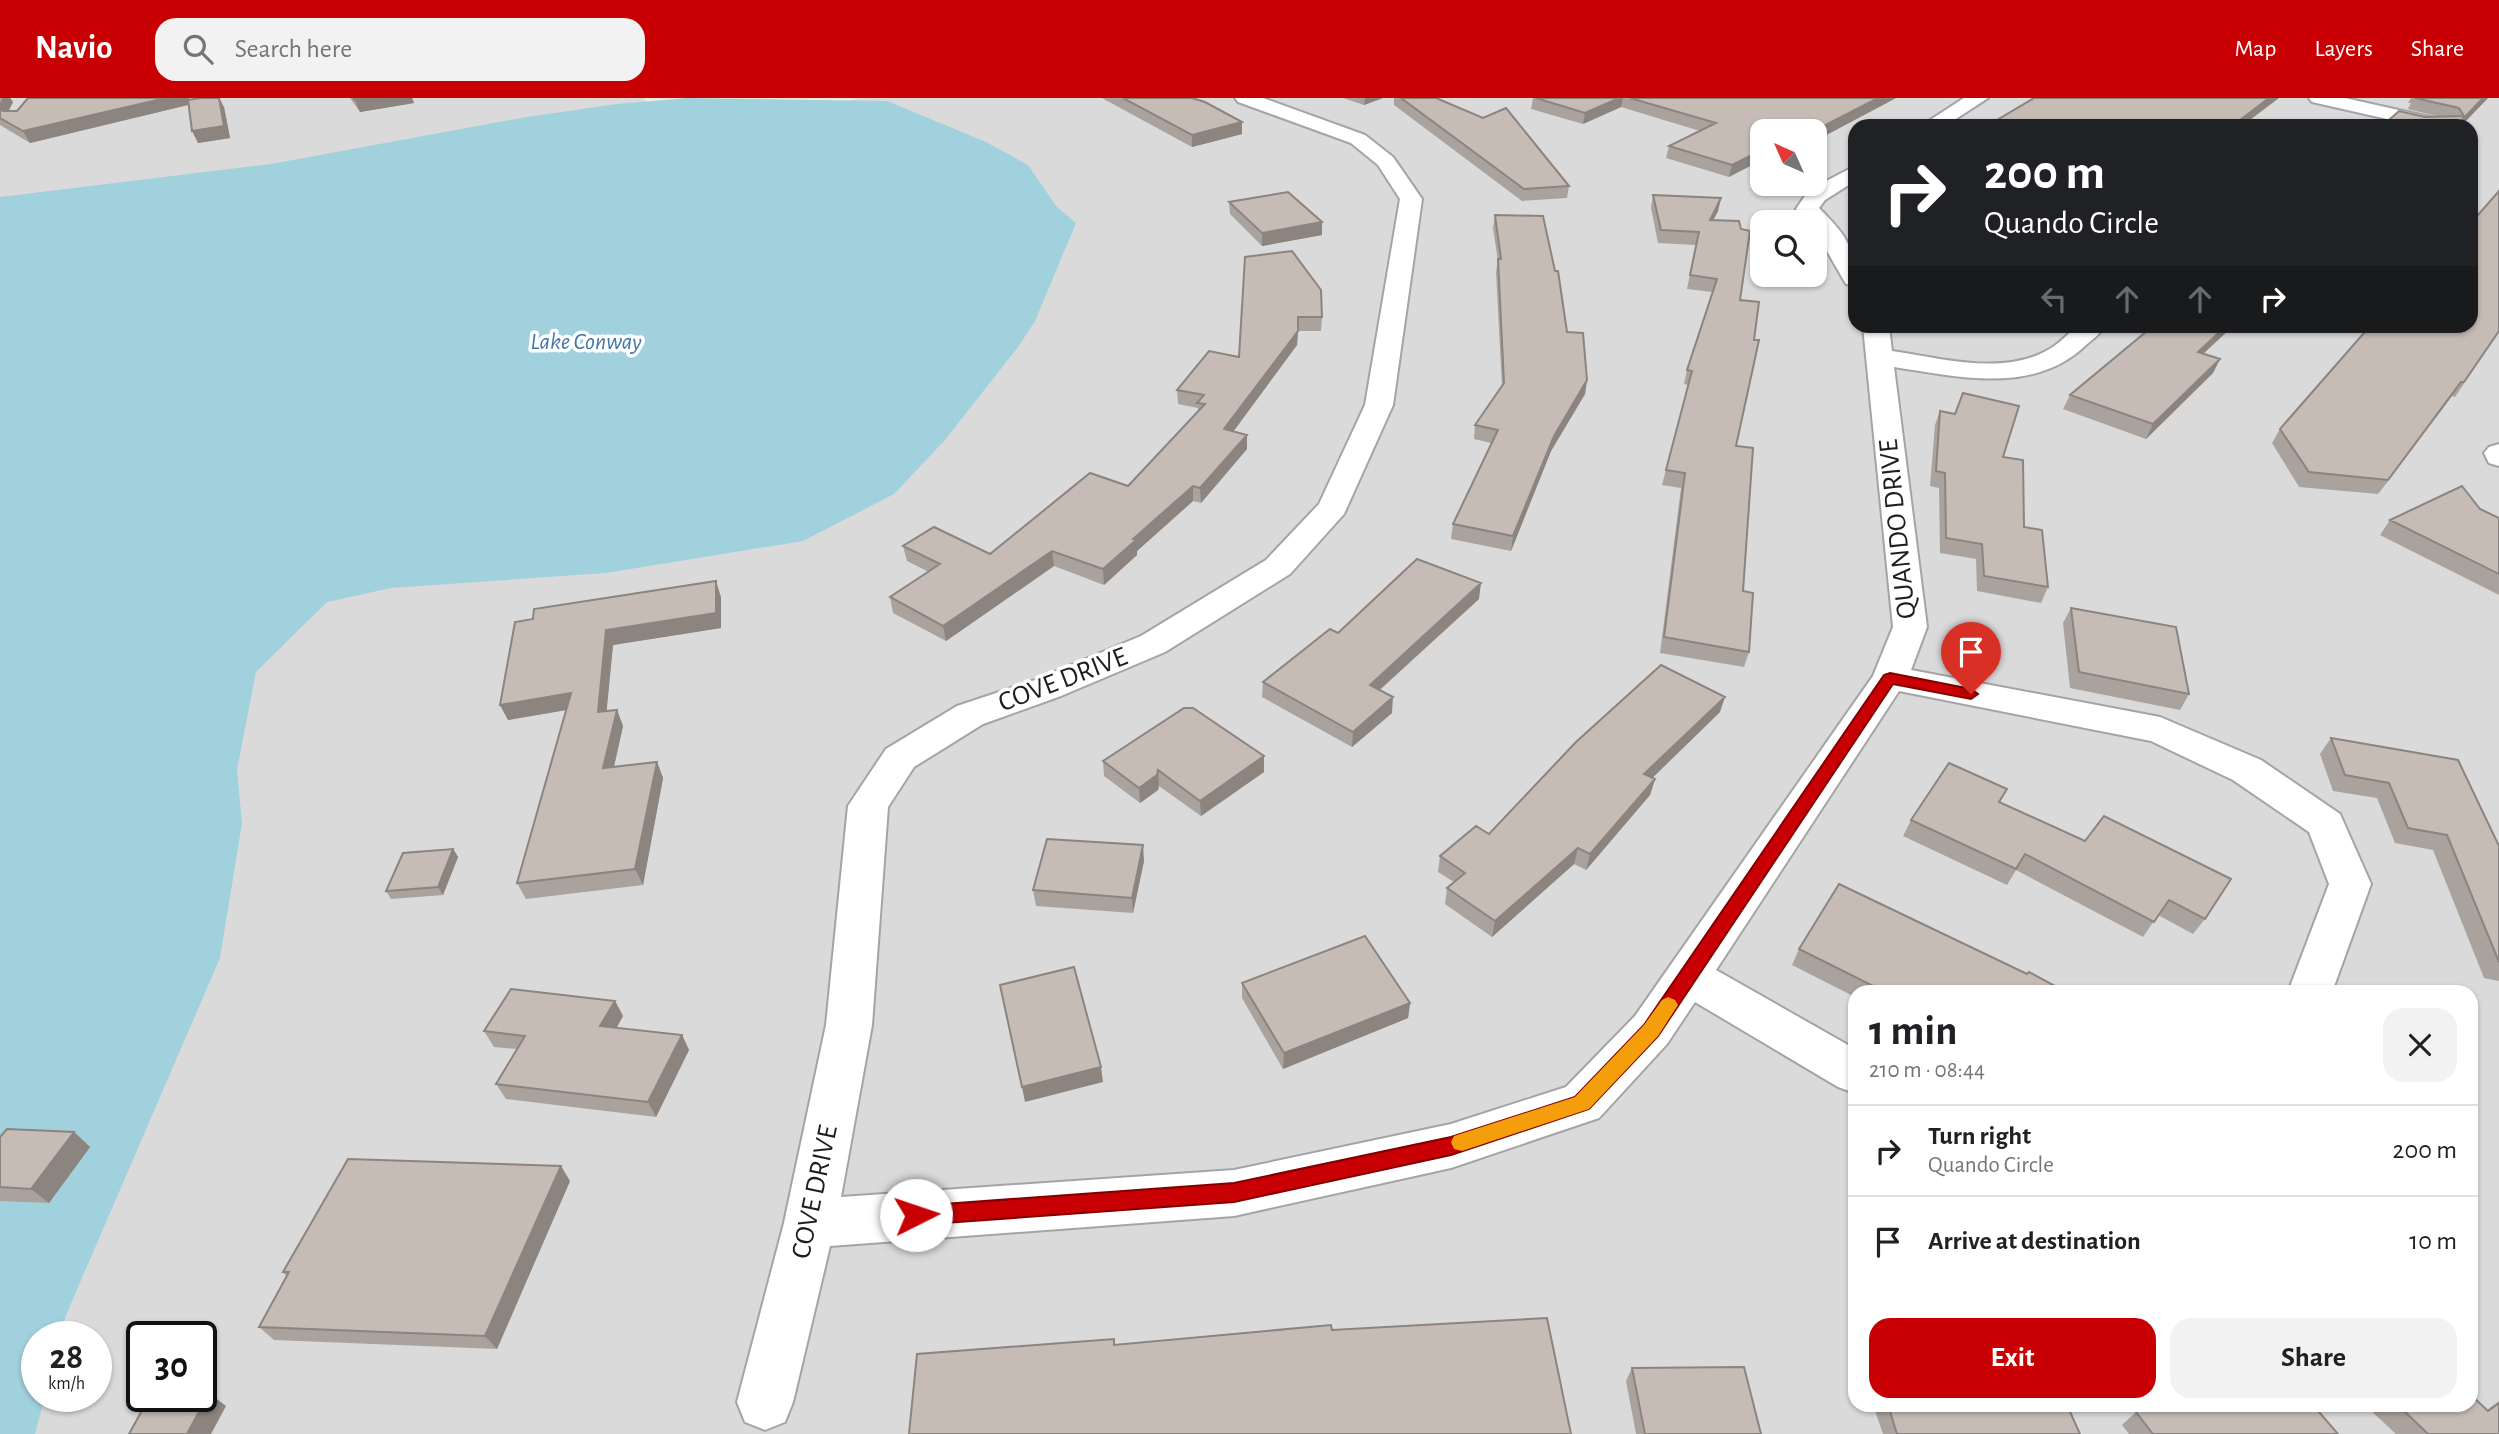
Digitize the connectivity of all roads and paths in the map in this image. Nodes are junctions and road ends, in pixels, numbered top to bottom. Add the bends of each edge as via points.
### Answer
1 (1245, 98) edge
2 (1978, 98) edge
3 (2319, 98) edge
4 (2346, 101) edge
5 (2326, 118) dead end
6 (1943, 119) edge
7 (2417, 119) edge
8 (1848, 176) edge
9 (1848, 266) edge
10 (2084, 333) edge
11 (1878, 342) edge
12 (1890, 678) junction
13 (1688, 976) junction
14 (2312, 985) edge
15 (1848, 1069) edge
16 (810, 1223) junction
17 (765, 1402) dead end

1 - 16 street, COVE DRIVE via 1358,139 1386,161 1411,199 1379,405 1333,507 1278,567 1153,644 970,715 900,758 868,806 849,1025
2 - 6 street
3 - 4 street
4 - 5 street
4 - 7 street
8 - 9 street via 1816,195 1807,209 1828,230
10 - 11 street via 2057,356 2024,368 1985,371
11 - 12 street, QUANDO DRIVE via 1910,627
12 - 13 street, QUANDO DRIVE
12 - 14 street via 2160,730 2247,770 2326,824 2350,884
13 - 15 street
13 - 16 street, QUANDO DRIVE via 1651,1030 1582,1103 1451,1146 1234,1193
16 - 17 street, COVE DRIVE

